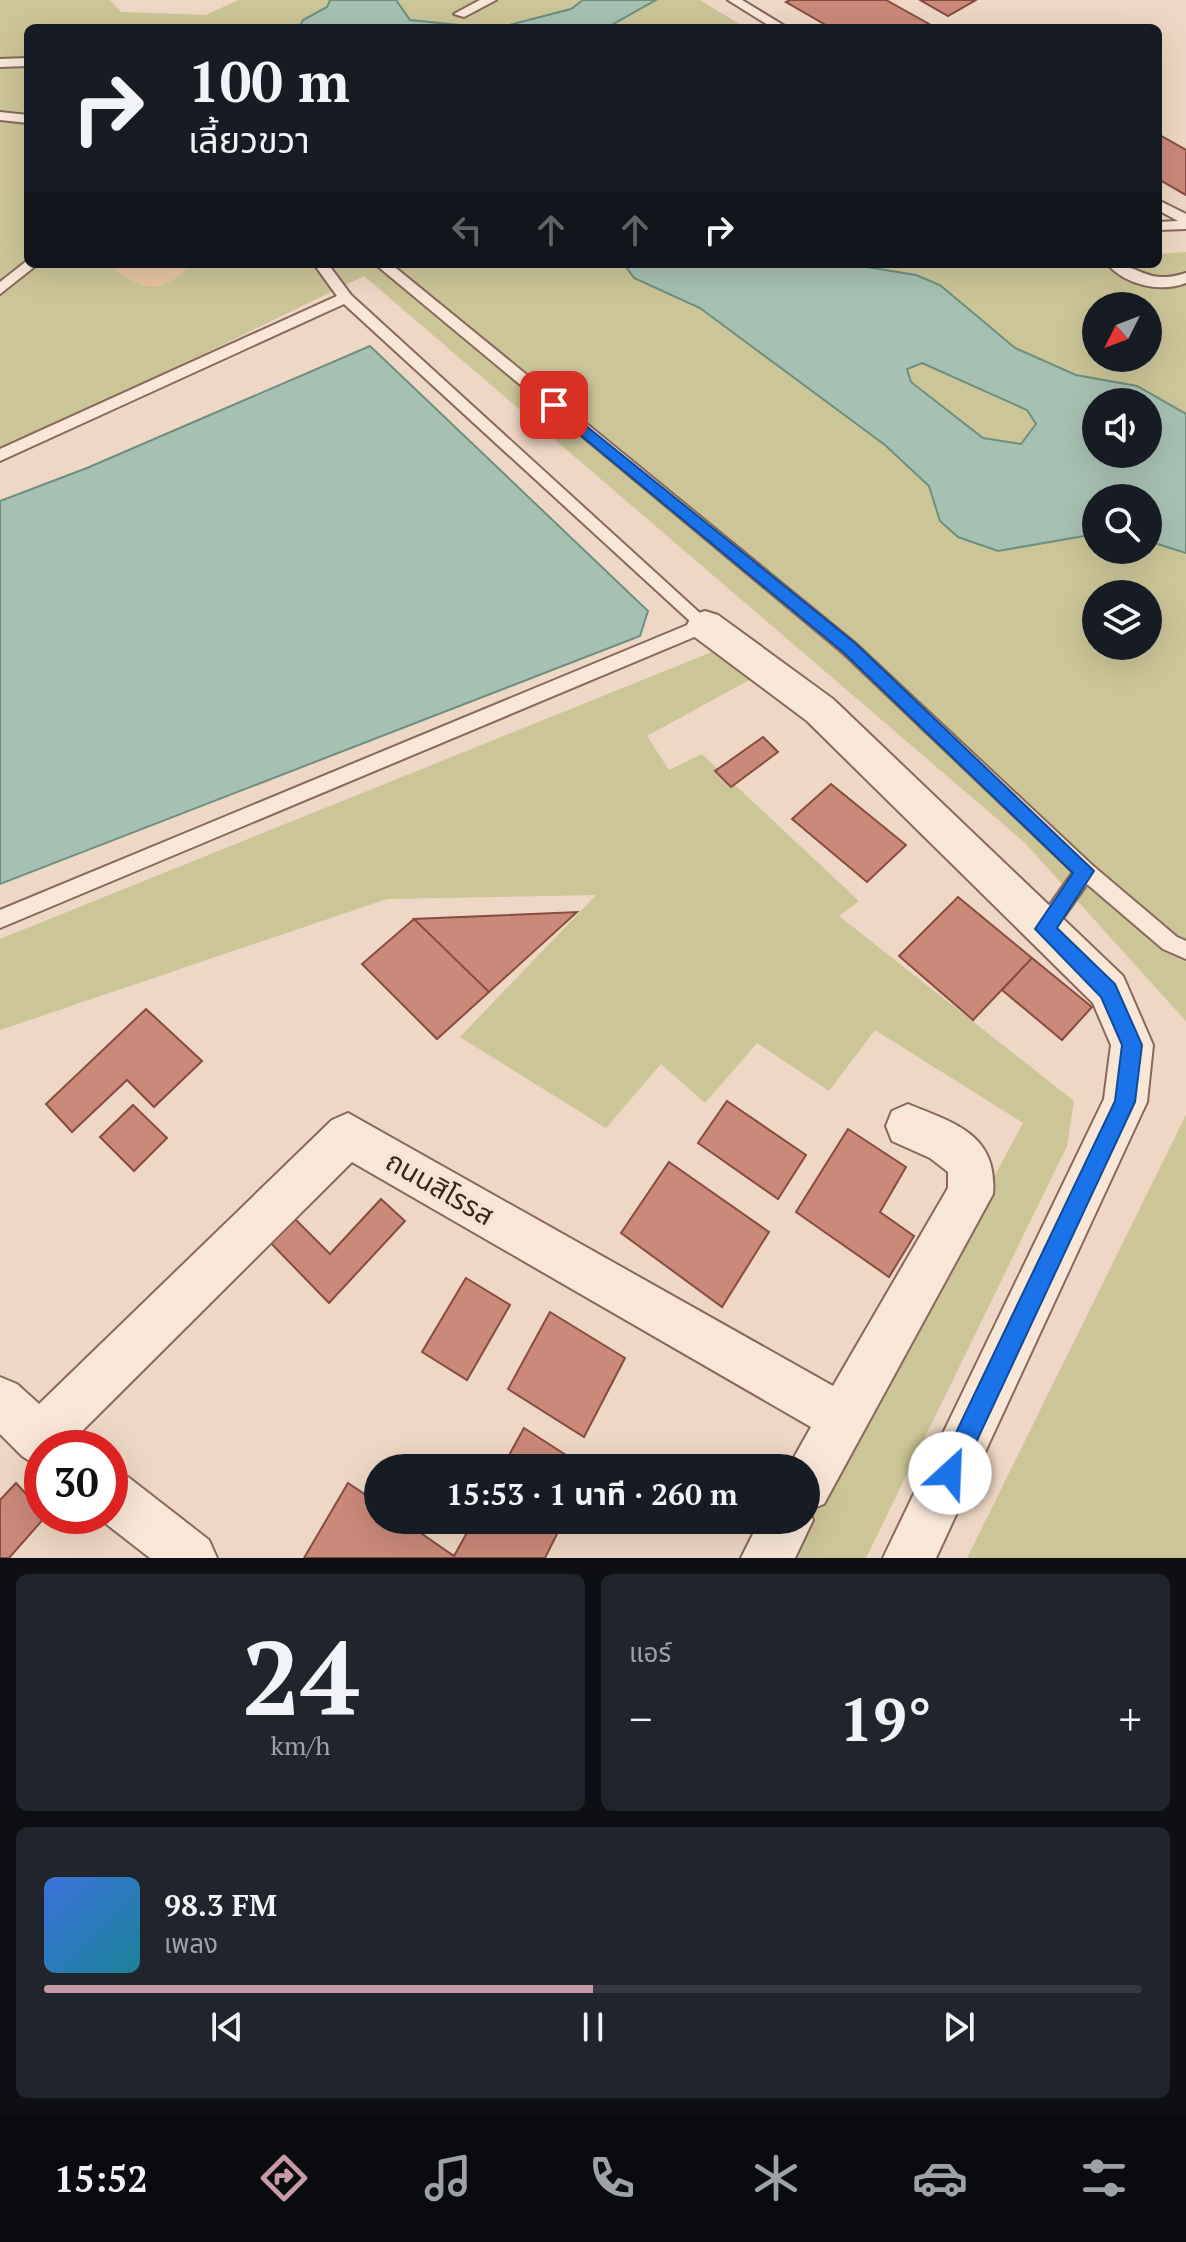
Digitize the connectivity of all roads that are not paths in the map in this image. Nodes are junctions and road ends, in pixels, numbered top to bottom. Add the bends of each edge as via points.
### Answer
1 (490, 0) edge
2 (744, 2) edge
3 (460, 14) dead end
4 (776, 24) edge
5 (24, 62) edge
6 (0, 63) edge
7 (0, 116) edge
8 (24, 119) edge
9 (1162, 207) edge
10 (1186, 223) edge
11 (1162, 226) edge
12 (26, 268) edge
13 (326, 268) edge
14 (387, 268) edge
15 (1122, 268) edge
16 (1186, 278) edge
17 (0, 289) edge
18 (346, 298) junction
19 (0, 455) edge
20 (705, 625) junction
21 (1085, 871) junction
22 (0, 919) edge
23 (1044, 929) junction
24 (1186, 950) edge
25 (908, 1126) dead end
26 (0, 1401) edge
27 (842, 1418) junction
28 (30, 1430) edge
29 (58, 1430) edge
30 (820, 1460) edge
31 (128, 1509) edge
32 (780, 1534) edge
33 (191, 1558) edge
34 (767, 1558) edge
35 (909, 1558) edge

1 - 3 lane
2 - 4 lane
5 - 6 lane
7 - 8 lane
9 - 10 lane
10 - 11 lane
12 - 17 lane
13 - 18 lane
14 - 21 lane via 849,648
15 - 16 lane via 1152,284 1170,286
18 - 19 lane
18 - 20 lane
20 - 22 lane
20 - 23 street via 820,710
21 - 23 lane
21 - 24 lane via 1170,943
23 - 35 street via 1108,990 1132,1045 1125,1102
25 - 27 street via 957,1149 971,1162 972,1185
26 - 28 street
27 - 29 street, ถนนสิโรรส via 348,1135
27 - 30 street
31 - 33 street
32 - 34 street

